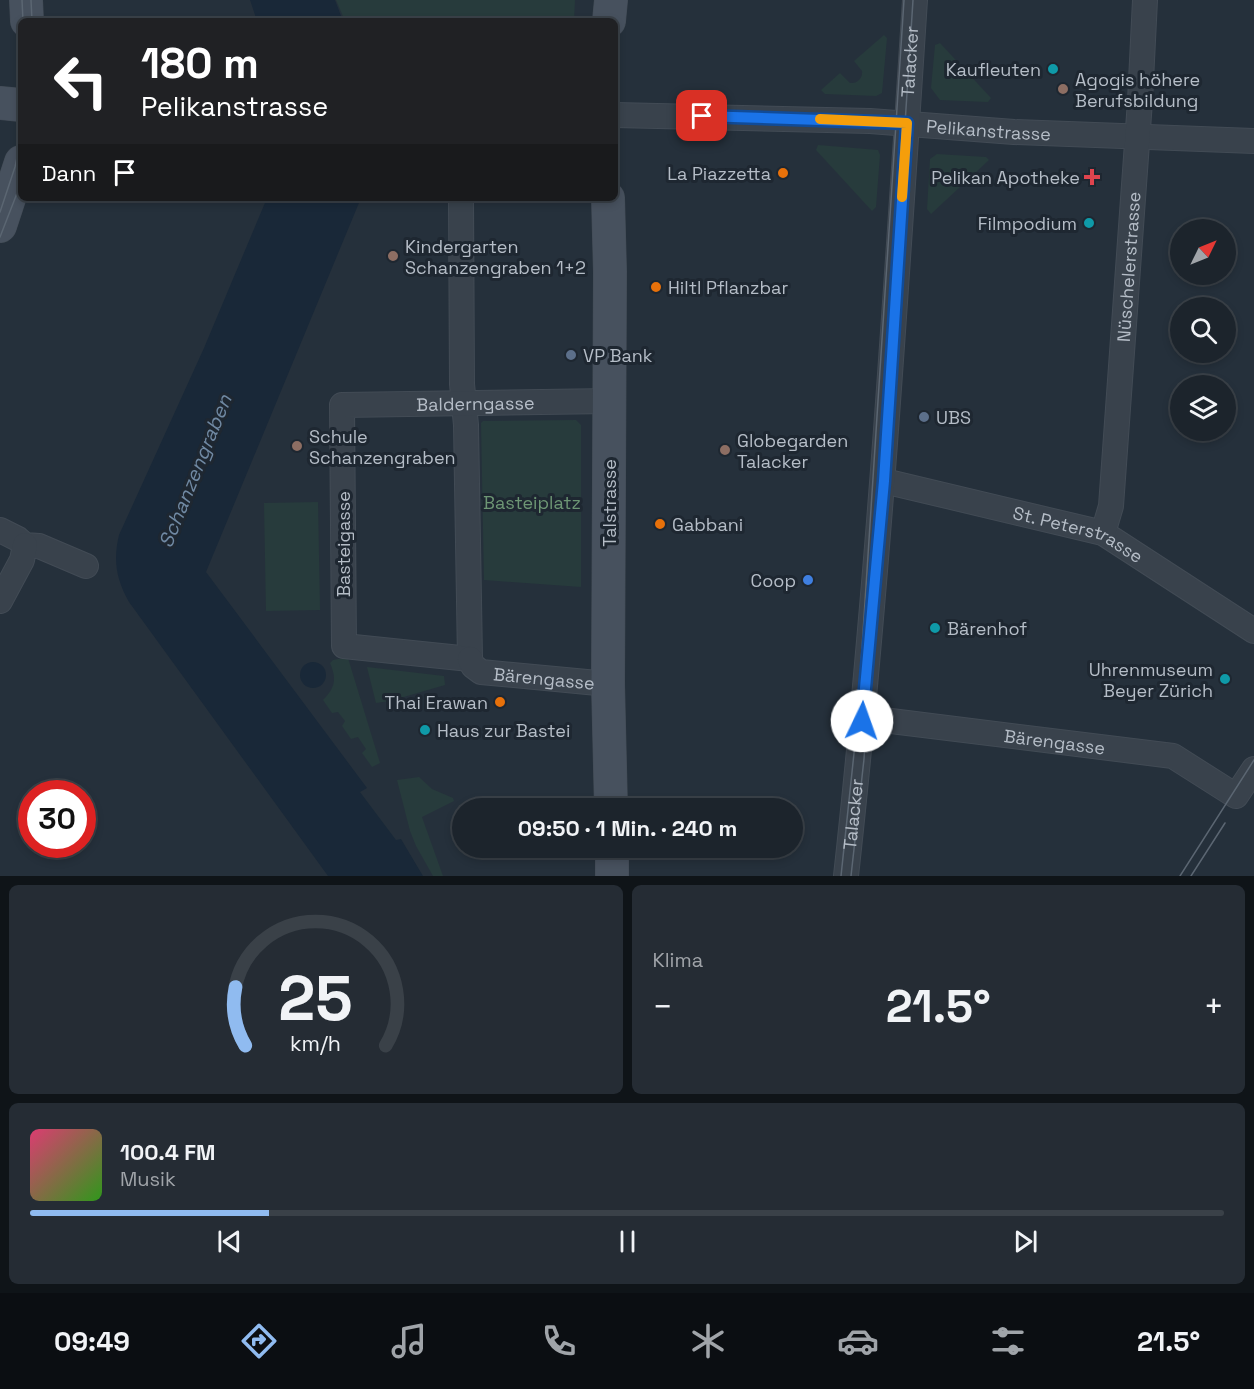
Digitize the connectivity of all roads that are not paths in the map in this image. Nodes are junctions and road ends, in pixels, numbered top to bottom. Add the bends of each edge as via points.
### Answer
1 (26, 0) edge
2 (611, 0) edge
3 (915, 0) edge
4 (1145, 0) edge
5 (27, 18) edge
6 (609, 18) edge
7 (0, 103) edge
8 (18, 105) edge
9 (618, 115) edge
10 (907, 123) junction
11 (1137, 138) junction
12 (1254, 141) edge
13 (18, 171) edge
14 (461, 201) edge
15 (608, 201) edge
16 (0, 226) edge
17 (610, 401) junction
18 (464, 403) junction
19 (342, 405) joint
20 (884, 481) junction
21 (0, 530) edge
22 (1103, 532) junction
23 (25, 545) junction
24 (86, 566) dead end
25 (0, 602) edge
26 (1254, 631) edge
27 (344, 646) joint
28 (470, 659) junction
29 (608, 684) junction
30 (862, 721) junction
31 (1254, 769) edge
32 (611, 798) edge
33 (612, 858) edge
34 (612, 876) edge
35 (846, 876) edge

1 - 5 street
2 - 6 street
3 - 10 street, Talacker
4 - 11 street, Nüschelerstrasse
7 - 8 street
9 - 10 street, Pelikanstrasse
10 - 11 street, Pelikanstrasse
10 - 20 street, Talacker
11 - 12 street, Pelikanstrasse
11 - 22 street, Nüschelerstrasse via 1111,506
13 - 16 street
14 - 18 street
15 - 17 street, Talstrasse
17 - 18 street, Balderngasse
17 - 29 street, Talstrasse
18 - 19 street, Balderngasse
18 - 28 street
19 - 27 street, Basteigasse
20 - 22 street, St. Peterstrasse
20 - 30 street, Talacker
21 - 23 street
22 - 26 street, St. Peterstrasse
23 - 24 street via 39,546
23 - 25 street via 22,560
27 - 28 street, Bärengasse
28 - 29 street, Bärengasse via 481,672
29 - 32 street, Talstrasse
30 - 31 street, Bärengasse via 883,720 1173,756 1236,796
30 - 35 street, Talacker
33 - 34 street

